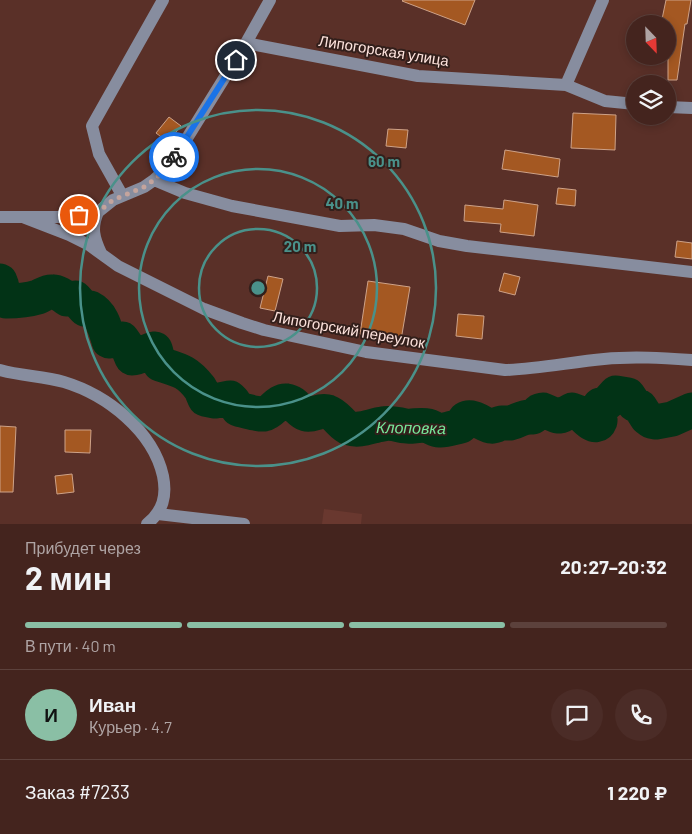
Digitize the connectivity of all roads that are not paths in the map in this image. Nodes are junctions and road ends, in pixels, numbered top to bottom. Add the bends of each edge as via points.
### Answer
1 (163, 0) edge
2 (270, 0) edge
3 (603, 0) edge
4 (246, 43) junction
5 (566, 85) junction
6 (626, 103) edge
7 (676, 107) edge
8 (692, 108) edge
9 (154, 180) junction
10 (122, 196) junction
11 (98, 212) junction
12 (0, 218) edge
13 (25, 218) junction
14 (102, 255) junction
15 (692, 272) edge
16 (692, 360) edge
17 (0, 370) edge
18 (158, 514) junction
19 (147, 524) edge
20 (244, 524) edge

1 - 10 street via 92,126 100,154
2 - 4 street
3 - 5 street
4 - 5 street, Липогорская улица via 418,76
4 - 9 street via 184,143 167,168
5 - 6 street, Липогорская улица via 605,101
7 - 8 street
9 - 10 street
9 - 15 street via 185,193 232,206 321,223 389,226 467,246
10 - 11 street
11 - 13 street
11 - 14 street via 94,236
12 - 13 street
13 - 14 street, Липогорский переулок via 89,244
14 - 16 street, Липогорский переулок via 204,310 264,330 366,352 505,370 605,359
17 - 18 street via 64,382 92,393 119,411 143,436 162,471 164,497
18 - 19 street
18 - 20 street

